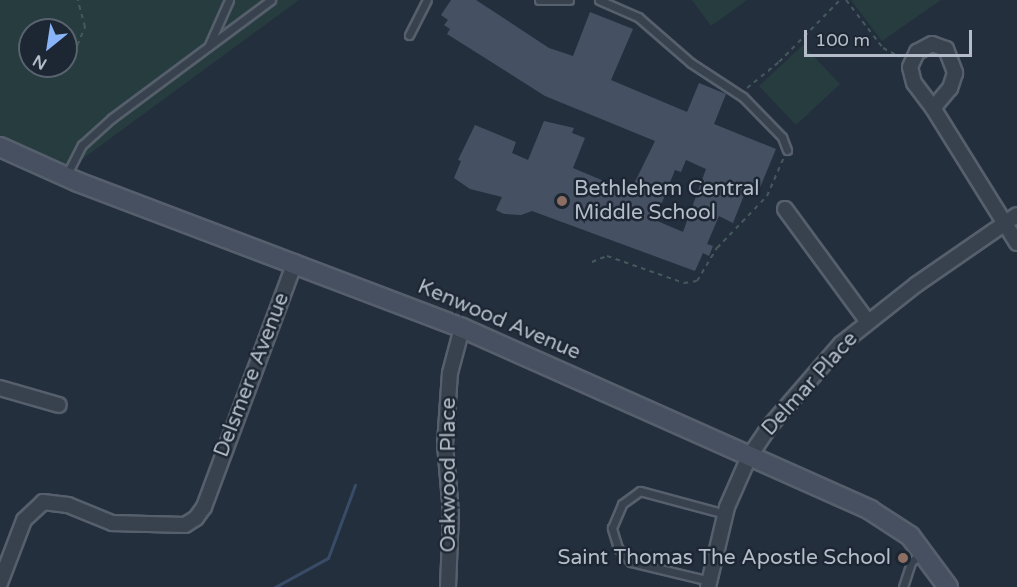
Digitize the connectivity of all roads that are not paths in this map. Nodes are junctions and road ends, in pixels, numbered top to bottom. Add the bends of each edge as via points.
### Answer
1 (229, 0) edge
2 (271, 0) edge
3 (427, 0) edge
4 (538, 0) edge
5 (569, 0) edge
6 (599, 0) edge
7 (409, 36) dead end
8 (208, 48) junction
9 (933, 108) junction
10 (0, 147) edge
11 (787, 150) road end
12 (66, 177) junction
13 (786, 208) dead end
14 (1017, 215) edge
15 (1005, 224) junction
16 (1017, 243) edge
17 (295, 262) junction
18 (868, 322) junction
19 (462, 328) junction
20 (0, 388) edge
21 (59, 405) dead end
22 (749, 457) junction
23 (726, 514) junction
24 (924, 552) junction
25 (0, 583) edge
26 (709, 584) edge
27 (447, 587) edge
28 (903, 587) edge
29 (948, 587) edge

1 - 8 lane
2 - 8 lane
3 - 7 lane
4 - 5 lane
6 - 11 lane via 638,17 691,63 740,95 782,137
8 - 12 lane via 82,145
9 - 9 street via 953,81 954,62 946,49 932,44 924,45 912,59 910,76
9 - 15 street
10 - 12 street, Kenwood Avenue
12 - 17 street, Kenwood Avenue
13 - 18 street
14 - 15 street, Delmar Place
15 - 16 street
15 - 18 street, Delmar Place
17 - 19 street, Kenwood Avenue
17 - 25 street, Delsmere Avenue via 204,507 185,525 112,523 68,505 43,502 24,520
18 - 22 street, Delmar Place via 841,344 769,427
19 - 22 street, Kenwood Avenue via 670,418
19 - 27 street, Oakwood Place via 450,373 445,444 451,513
20 - 21 street
22 - 23 street, Delmar Place
22 - 24 street, Kenwood Avenue via 870,510 910,536
23 - 26 street, Delmar Place
23 - 26 lane via 640,491 622,504 612,528 618,548 631,562
24 - 28 lane via 911,562
24 - 29 street, Kenwood Avenue

